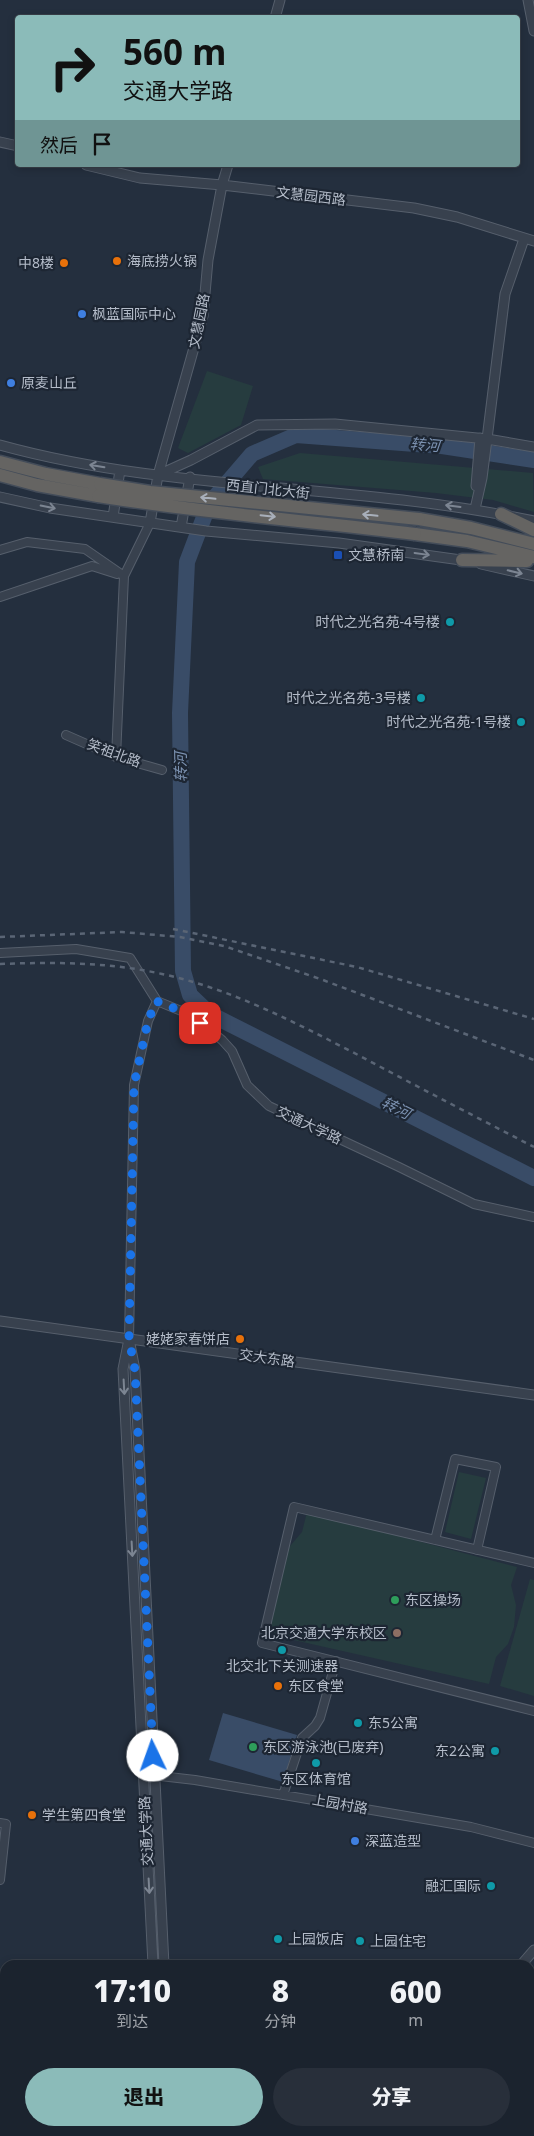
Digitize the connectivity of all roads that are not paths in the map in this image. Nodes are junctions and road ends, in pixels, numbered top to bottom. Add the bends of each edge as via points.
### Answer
1 (280, 0) edge
2 (528, 0) edge
3 (276, 15) edge
4 (534, 31) edge
5 (0, 142) edge
6 (15, 145) edge
7 (94, 167) edge
8 (227, 167) edge
9 (222, 185) junction
10 (524, 238) junction
11 (534, 241) edge
12 (483, 438) junction
13 (0, 444) edge
14 (534, 447) edge
15 (0, 462) edge
16 (120, 470) junction
17 (0, 475) edge
18 (158, 475) junction
19 (194, 478) junction
20 (99, 490) junction
21 (0, 496) edge
22 (475, 509) junction
23 (501, 514) junction
24 (113, 517) junction
25 (534, 521) edge
26 (150, 523) junction
27 (179, 527) junction
28 (534, 530) edge
29 (534, 544) edge
30 (0, 550) edge
31 (534, 557) edge
32 (462, 560) junction
33 (534, 561) edge
34 (124, 576) junction
35 (534, 576) edge
36 (0, 597) edge
37 (66, 735) dead end
38 (116, 757) junction
39 (162, 770) dead end
40 (0, 953) edge
41 (156, 1001) junction
42 (534, 1217) edge
43 (0, 1321) edge
44 (129, 1339) junction
45 (534, 1395) edge
46 (435, 1540) junction
47 (477, 1550) junction
48 (534, 1563) edge
49 (336, 1661) junction
50 (534, 1711) edge
51 (144, 1774) junction
52 (154, 1775) junction
53 (283, 1795) junction
54 (0, 1823) edge
55 (534, 1843) edge
56 (0, 1880) edge
57 (534, 1950) edge
58 (153, 1960) edge
59 (164, 1960) edge
60 (525, 1960) edge

1 - 3 street
2 - 4 street
5 - 6 street
7 - 9 street, 文慧园西路 via 140,178
8 - 9 street, 文慧园路
9 - 10 street, 文慧园西路 via 414,208 457,216
9 - 18 street, 文慧园路 via 208,260 203,316
10 - 11 street, 文慧园西路
10 - 12 street via 505,294
12 - 14 street
12 - 18 street via 336,424 257,425
12 - 22 street
16 -> 13 street, 西直门北大街 via 50,458
15 - 20 highway, 西直门北大街
16 - 18 street, 西直门北大街
16 - 24 street
17 - 20 highway, 西直门北大街 via 37,485
18 - 19 street, 西直门北大街
18 - 26 street, 文慧园路
22 -> 19 street, 西直门北大街
19 - 27 street
29 -> 20 highway, 西直门北大街, bridge via 471,528 418,520 150,492
20 -> 31 highway, 西直门北大街, bridge via 148,504 467,541
21 -> 24 street via 50,508
22 - 23 street, 西直门北大街
23 - 25 street, 西直门北大街
23 - 28 highway
24 - 26 street
26 - 27 street
26 - 34 street
27 -> 32 street via 339,542
30 - 34 street via 26,542 85,549
32 - 33 highway
32 -> 35 street
34 - 36 street via 92,566
34 - 38 street
37 - 38 street, 笑祖北路
38 - 39 street, 笑祖北路
40 - 41 street via 76,949 130,958
41 - 42 street, 交通大学路 via 191,1015 222,1040 232,1051 247,1085 270,1106 474,1204
41 - 44 street, 交通大学路 via 148,1021 134,1085
43 - 44 street, 交大东路
44 - 45 street, 交大东路
44 -> 51 street, 交通大学路 via 123,1369
44 - 52 street, 交通大学路 via 135,1370
46 - 47 street
46 - 47 street via 455,1459 496,1467
46 - 49 street via 294,1507 262,1643
47 - 48 street
49 - 50 street
49 - 53 street via 320,1718 302,1738
51 - 52 street, 上园村路
51 -> 58 street, 交通大学路
52 - 53 street, 上园村路
52 - 59 street, 交通大学路
53 - 55 street, 上园村路 via 471,1827
54 - 56 street via 6,1824
57 - 60 street

